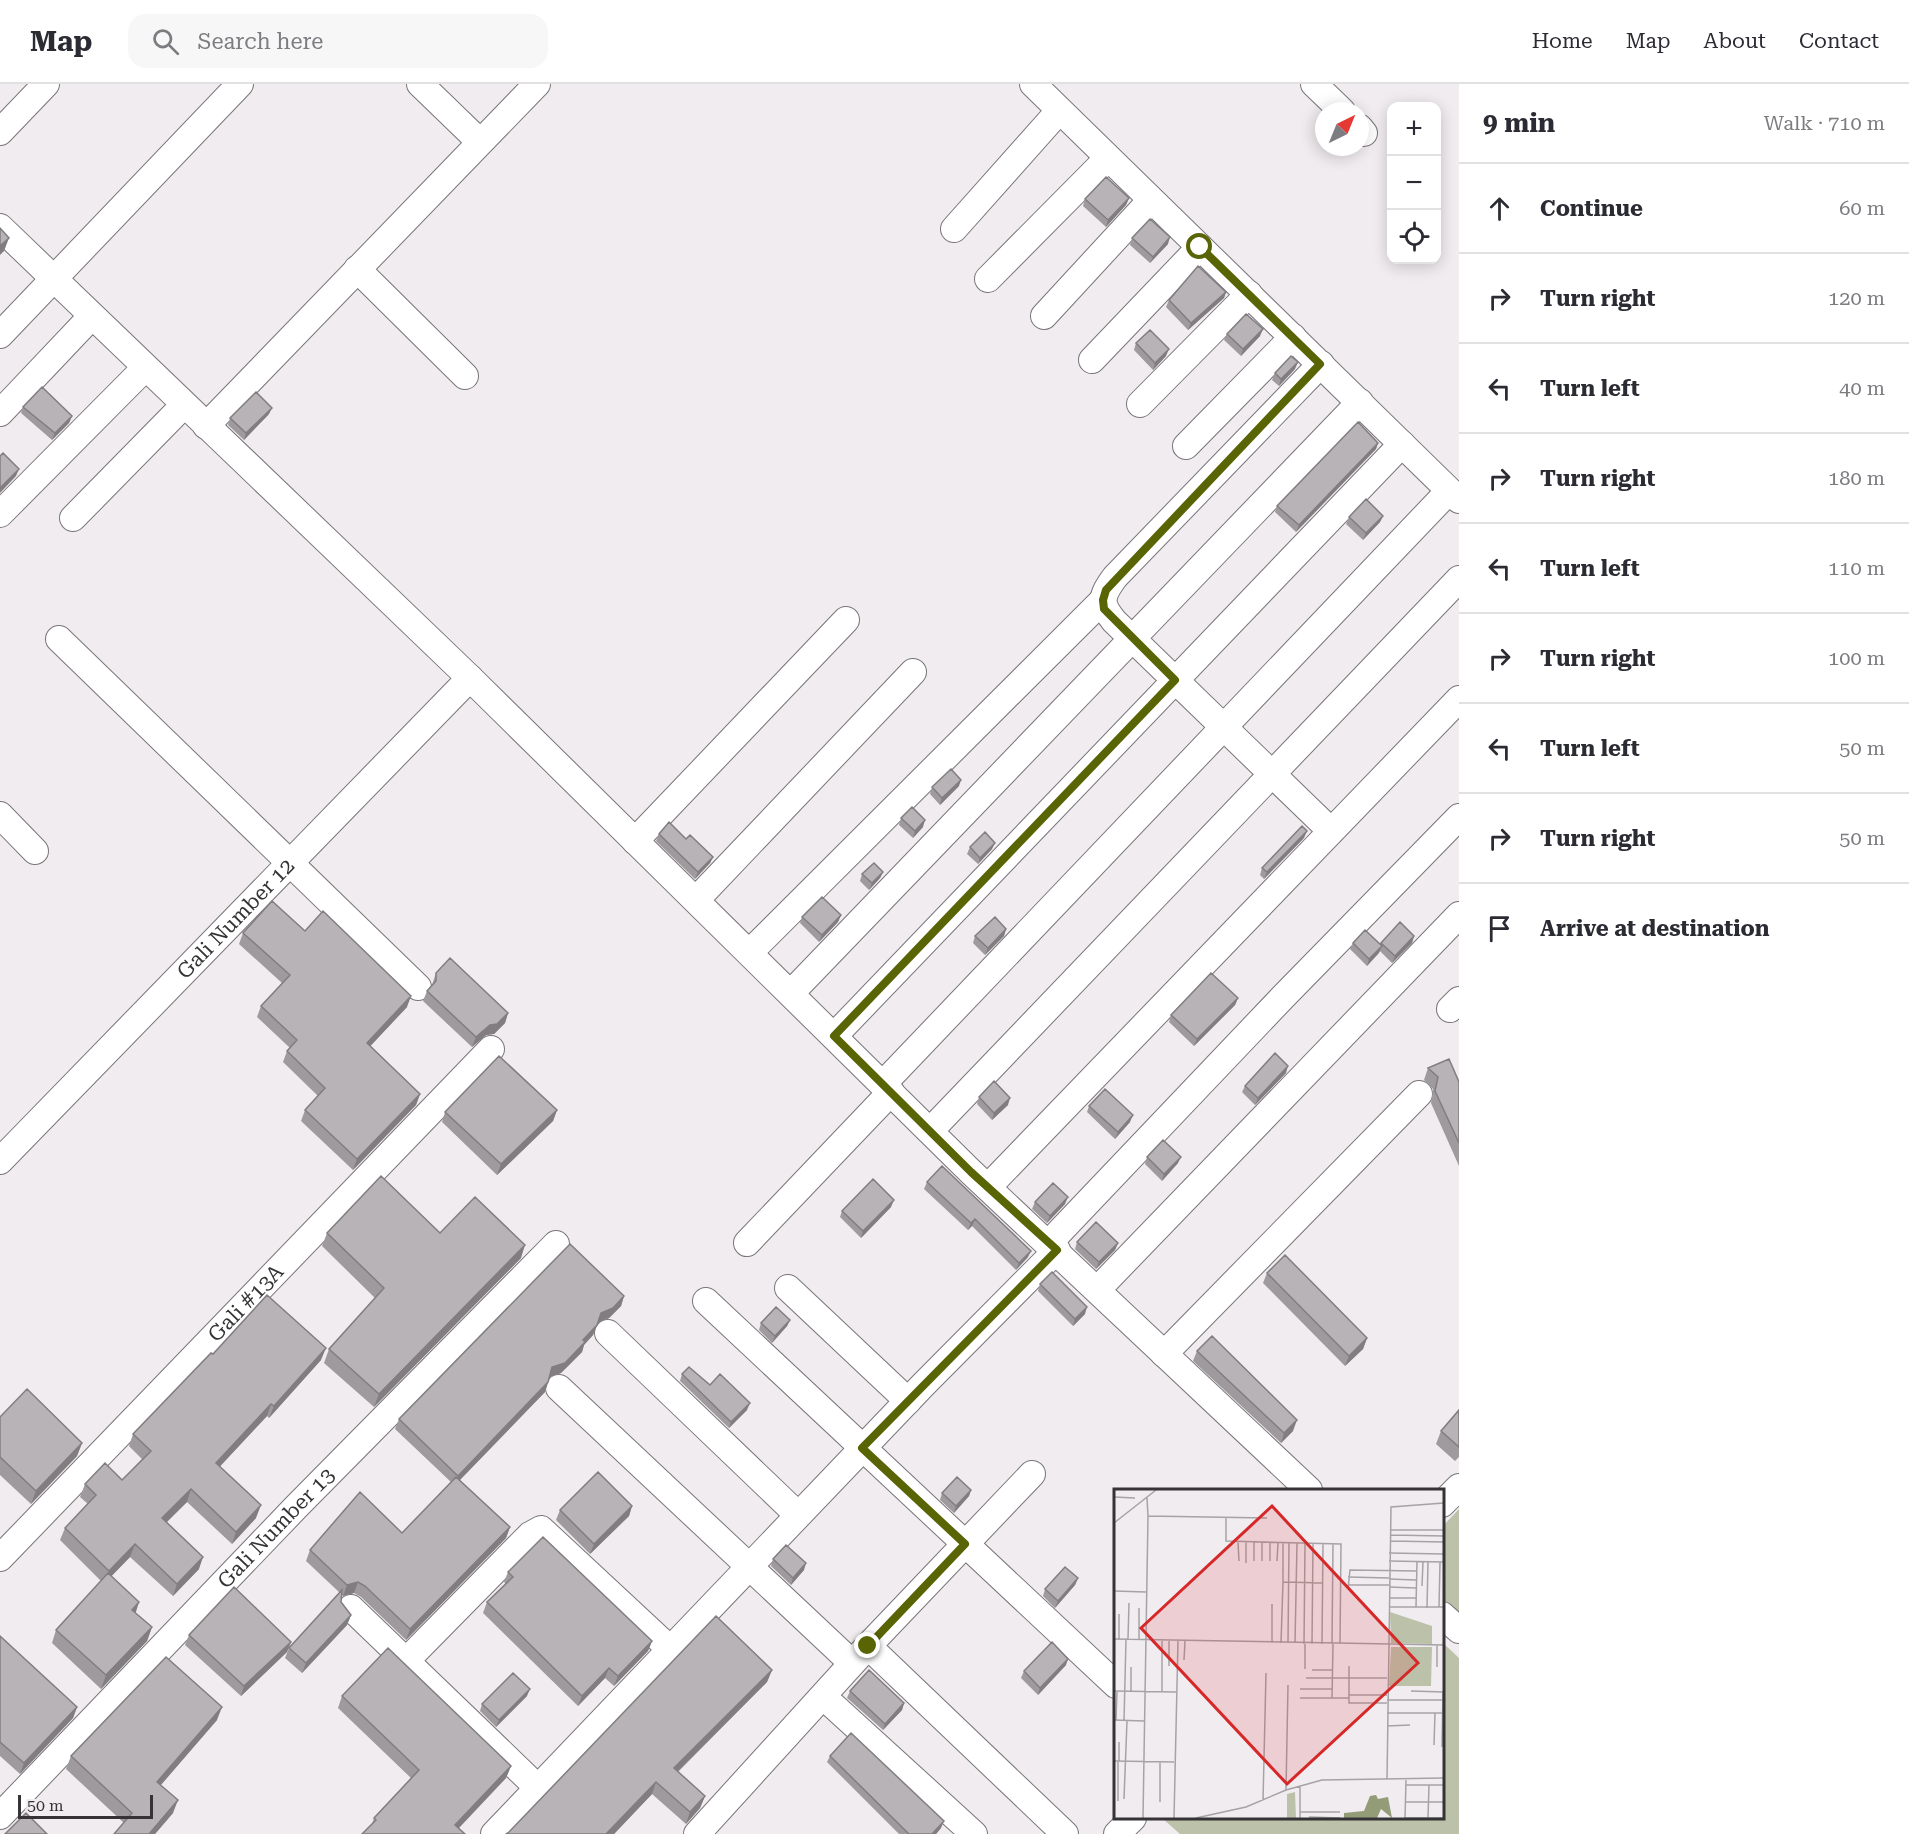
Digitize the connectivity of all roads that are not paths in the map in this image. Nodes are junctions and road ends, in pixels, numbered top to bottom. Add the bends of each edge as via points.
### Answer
1 (46, 84) edge
2 (240, 84) edge
3 (420, 84) edge
4 (537, 84) edge
5 (1033, 84) edge
6 (1314, 84) edge
7 (1333, 102) edge
8 (1059, 111) junction
9 (0, 132) edge
10 (480, 142) junction
11 (1108, 158) junction
12 (1151, 200) junction
13 (0, 227) edge
14 (954, 229) dead end
15 (1200, 247) junction
16 (357, 269) junction
17 (988, 279) dead end
18 (52, 280) junction
19 (1249, 294) junction
20 (91, 316) junction
21 (1044, 316) dead end
22 (0, 335) edge
23 (1293, 337) junction
24 (1092, 360) dead end
25 (1320, 364) junction
26 (145, 368) junction
27 (465, 376) dead end
28 (1360, 402) junction
29 (1140, 404) dead end
30 (184, 405) junction
31 (0, 413) edge
32 (206, 426) junction
33 (1402, 444) junction
34 (1186, 446) dead end
35 (1454, 496) edge
36 (0, 514) edge
37 (73, 518) dead end
38 (1459, 579) edge
39 (1103, 600) junction
40 (846, 620) dead end
41 (59, 639) dead end
42 (1132, 639) junction
43 (913, 672) dead end
44 (471, 678) junction
45 (1175, 680) junction
46 (1459, 699) edge
47 (1224, 728) junction
48 (1272, 773) junction
49 (0, 815) edge
50 (1459, 817) edge
51 (1331, 831) junction
52 (635, 841) junction
53 (35, 851) dead end
54 (291, 863) junction
55 (696, 900) junction
56 (1459, 915) edge
57 (750, 952) junction
58 (418, 987) dead end
59 (791, 993) junction
60 (834, 1036) junction
61 (491, 1049) dead end
62 (887, 1088) junction
63 (1419, 1094) dead end
64 (930, 1131) junction
65 (0, 1161) edge
66 (988, 1187) junction
67 (747, 1243) dead end
68 (556, 1244) dead end
69 (1053, 1246) junction
70 (788, 1288) dead end
71 (1098, 1289) junction
72 (706, 1301) dead end
73 (608, 1333) dead end
74 (1164, 1354) junction
75 (559, 1388) dead end
76 (908, 1401) junction
77 (862, 1448) junction
78 (1032, 1474) dead end
79 (1459, 1487) edge
80 (1307, 1489) edge
81 (1444, 1503) edge
82 (798, 1515) junction
83 (965, 1544) junction
84 (0, 1558) edge
85 (749, 1566) junction
86 (351, 1608) dead end
87 (1444, 1616) edge
88 (1459, 1630) edge
89 (670, 1649) junction
90 (860, 1654) junction
91 (406, 1661) junction
92 (1114, 1683) edge
93 (825, 1695) junction
94 (538, 1788) junction
95 (0, 1816) edge
96 (1132, 1819) edge
97 (494, 1834) edge
98 (697, 1834) edge
99 (974, 1834) edge
100 (1065, 1834) edge
101 (1117, 1834) edge

1 - 9 street
2 - 18 street
3 - 10 street
4 - 10 street
5 - 8 street
6 - 7 street
8 - 11 street
8 - 14 street
10 - 16 street
11 - 12 street
11 - 17 street
12 - 15 street
12 - 21 street
13 - 18 street
15 - 19 street
15 - 24 street
16 - 27 street
16 - 32 street
18 - 20 street
18 - 22 street
19 - 23 street
19 - 29 street
20 - 26 street
20 - 31 street
23 - 25 street
23 - 34 street
25 - 28 street
25 - 39 street via 1115,578
26 - 30 street
26 - 36 street
28 - 33 street
28 - 42 street
30 - 32 street
30 - 37 street
32 - 44 street
33 - 35 street
33 - 45 street
35 - 47 street
38 - 48 street
39 - 42 street via 1104,609
39 - 57 street
40 - 52 street
41 - 54 street
42 - 45 street
42 - 59 street
43 - 55 street
44 - 52 street
44 - 54 street, Gali Number 12
45 - 47 street
45 - 60 street
46 - 51 street
47 - 48 street
47 - 62 street
48 - 51 street
48 - 64 street
49 - 53 street
50 - 69 street via 1282,998
51 - 66 street
52 - 55 street
54 - 58 street
54 - 65 street, Gali Number 12
55 - 57 street
56 - 71 street
57 - 59 street
59 - 60 street
60 - 62 street
61 - 84 street, Gali #13A
62 - 64 street
62 - 67 street
63 - 74 street
64 - 66 street
66 - 69 street
68 - 95 street, Gali Number 13 via 297,1506
69 - 71 street
69 - 76 street
70 - 76 street
71 - 74 street
72 - 77 street
73 - 82 street
74 - 80 street
75 - 85 street
76 - 77 street
77 - 82 street
77 - 83 street
78 - 83 street
79 - 81 street
82 - 85 street
83 - 90 street
83 - 92 street
85 - 89 street
85 - 90 street
86 - 91 street
87 - 88 street
89 - 91 street via 541,1529 530,1534
89 - 94 street
90 - 93 street
90 - 100 street
91 - 94 street
93 - 98 street
93 - 99 street
94 - 97 street
96 - 101 street

